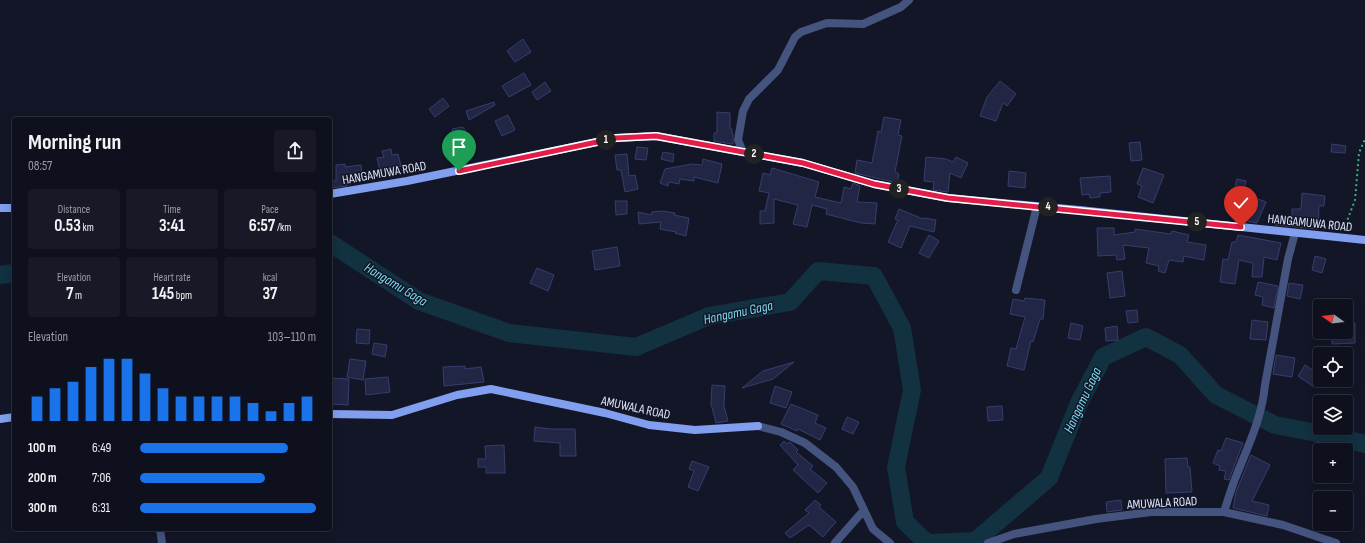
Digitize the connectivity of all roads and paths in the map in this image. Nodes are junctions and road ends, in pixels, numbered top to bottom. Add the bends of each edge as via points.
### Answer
1 (909, 0) edge
2 (1365, 139) edge
3 (743, 152) junction
4 (332, 194) edge
5 (1037, 206) junction
6 (0, 208) edge
7 (12, 208) edge
8 (1295, 233) junction
9 (1341, 238) junction
10 (1365, 240) edge
11 (1016, 290) dead end
12 (332, 414) edge
13 (12, 417) edge
14 (0, 419) edge
15 (864, 510) junction
16 (1224, 512) junction
17 (160, 531) edge
18 (162, 543) edge
19 (836, 543) edge
20 (890, 543) edge
21 (988, 543) edge
22 (1336, 543) edge

1 - 3 street via 902,7 863,24 827,23 801,32 795,37 778,70 749,99 743,111 738,140
2 - 9 path via 1359,153 1355,200
3 - 4 street, HANGAMUWA ROAD via 656,136 616,138
3 - 5 street, HANGAMUWA ROAD via 803,163 874,184 948,198
5 - 8 street, HANGAMUWA ROAD
5 - 11 street
6 - 7 street
8 - 9 street, HANGAMUWA ROAD
8 - 16 street via 1286,267 1263,404
9 - 10 street, HANGAMUWA ROAD
12 - 15 street, AMUWALA ROAD via 392,415 457,394 491,389 605,412 649,425 695,430 758,426 782,432 806,443 836,467 853,487
13 - 14 street
15 - 19 street
15 - 20 street, AMUWALA ROAD via 873,529
16 - 21 street, AMUWALA ROAD via 1143,513 1096,519 1014,534
16 - 22 street, AMUWALA ROAD via 1283,525
17 - 18 street

